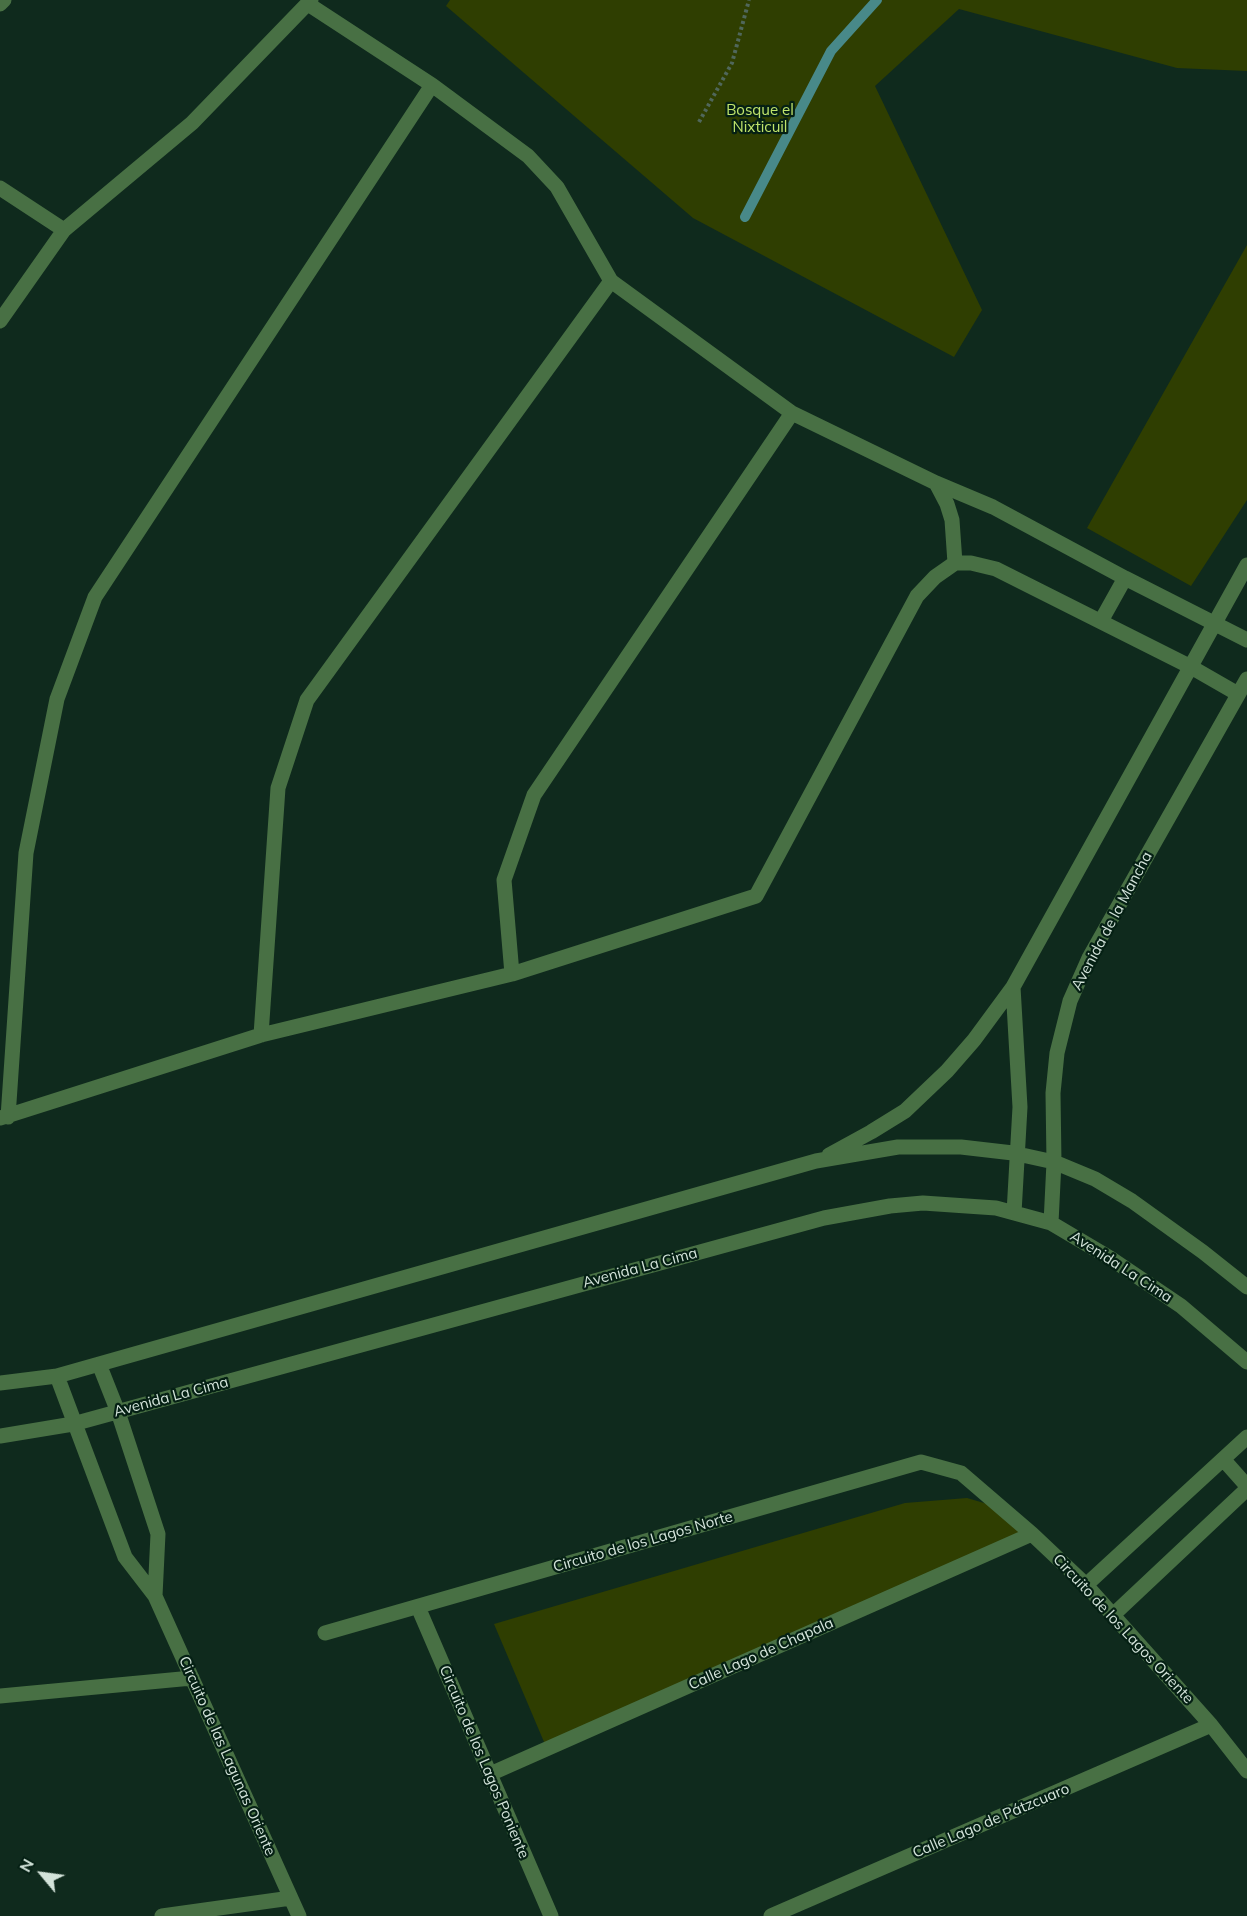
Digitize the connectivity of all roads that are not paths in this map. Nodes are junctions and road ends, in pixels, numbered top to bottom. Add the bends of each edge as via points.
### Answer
1 (4, 0) edge
2 (309, 2) edge
3 (0, 4) edge
4 (432, 85) junction
5 (0, 188) edge
6 (64, 230) junction
7 (611, 281) junction
8 (0, 321) edge
9 (792, 413) junction
10 (936, 483) junction
11 (955, 562) junction
12 (1247, 565) edge
13 (1125, 578) junction
14 (1101, 621) junction
15 (1216, 623) junction
16 (1247, 640) edge
17 (1191, 667) junction
18 (1247, 679) edge
19 (1238, 694) junction
20 (512, 974) junction
21 (1013, 987) junction
22 (261, 1035) junction
23 (4, 1117) edge
24 (1019, 1155) junction
25 (816, 1161) junction
26 (1054, 1162) junction
27 (1014, 1213) junction
28 (1051, 1223) junction
29 (1247, 1287) edge
30 (1247, 1362) edge
31 (99, 1364) junction
32 (57, 1376) junction
33 (0, 1383) edge
34 (118, 1412) junction
35 (73, 1424) junction
36 (0, 1436) edge
37 (1247, 1437) edge
38 (1223, 1459) junction
39 (961, 1473) joint
40 (1247, 1488) edge
41 (1032, 1534) junction
42 (1086, 1585) junction
43 (155, 1596) junction
44 (418, 1607) junction
45 (1113, 1615) junction
46 (325, 1633) dead end
47 (192, 1678) junction
48 (0, 1696) edge
49 (1211, 1725) junction
50 (1247, 1771) edge
51 (490, 1774) junction
52 (291, 1898) junction
53 (162, 1916) edge
54 (299, 1916) edge
55 (551, 1916) edge
56 (771, 1916) edge

1 - 3 street
2 - 4 street
2 - 6 street via 192,123
4 - 7 street via 528,156 556,187
4 - 23 street via 95,597 57,699 26,853
5 - 6 street
6 - 8 street
7 - 9 street
7 - 22 street via 307,700 278,788
9 - 10 street
9 - 20 street via 534,795 504,880
10 - 11 street via 952,520
10 - 13 street via 993,507
11 - 14 street via 996,568
11 - 20 street via 917,596 756,896
12 - 15 street
13 - 14 street
13 - 15 street
14 - 17 street
15 - 16 street
15 - 17 street
17 - 19 street
17 - 21 street
18 - 19 street, Avenida de la Mancha
19 - 26 street, Avenida de la Mancha via 1089,958 1070,1001 1057,1053 1053,1093
20 - 22 street
21 - 24 street
21 - 25 street via 947,1071 904,1111
22 - 23 street
24 - 25 street via 961,1147 897,1147
24 - 26 street
24 - 27 street
25 - 31 street
26 - 28 street, Avenida de la Mancha
26 - 29 street via 1095,1179 1132,1201
27 - 28 street, Avenida La Cima
27 - 34 street, Avenida La Cima via 996,1208 923,1203 824,1218
28 - 30 street, Avenida La Cima via 1181,1306
31 - 32 street
31 - 34 street, Circuito de las Lagunas Oriente
32 - 33 street
32 - 35 street, Circuito de las Lagunas Oriente
34 - 35 street, Avenida La Cima
34 - 43 street, Circuito de las Lagunas Oriente via 158,1534
35 - 36 street, Avenida La Cima
35 - 43 street, Circuito de las Lagunas Oriente via 125,1557
37 - 38 street
38 - 40 street
38 - 42 street
39 - 41 street, Circuito de los Lagos Oriente
39 - 44 street, Circuito de los Lagos Norte via 921,1462
40 - 45 street
41 - 42 street, Circuito de los Lagos Oriente
41 - 51 street, Calle Lago de Chapala
42 - 45 street, Circuito de los Lagos Oriente
43 - 47 street, Circuito de las Lagunas Oriente
44 - 46 street, Circuito de los Lagos Norte
44 - 51 street, Circuito de los Lagos Poniente
45 - 49 street, Circuito de los Lagos Oriente
47 - 48 street
47 - 52 street, Circuito de las Lagunas Oriente
49 - 50 street, Circuito de los Lagos Oriente
49 - 56 street, Calle Lago de Pátzcuaro
51 - 55 street, Circuito de los Lagos Poniente
52 - 53 street
52 - 54 street, Circuito de las Lagunas Oriente

